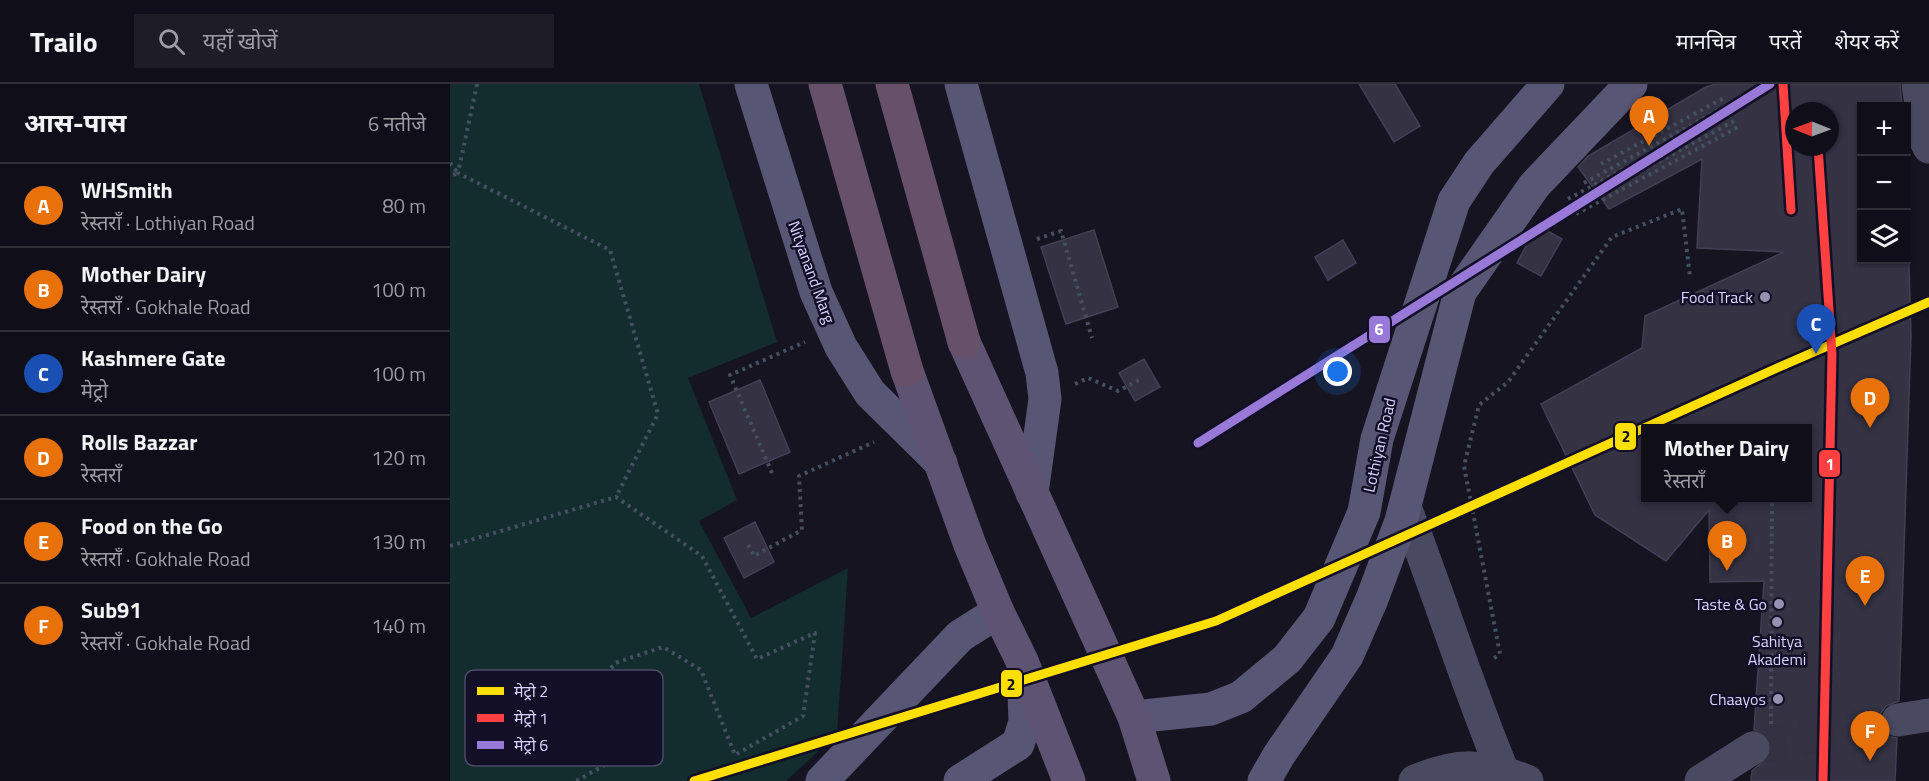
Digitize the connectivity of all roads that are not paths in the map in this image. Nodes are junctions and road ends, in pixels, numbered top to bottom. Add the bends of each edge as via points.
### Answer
1 (751, 84) edge
2 (825, 84) edge
3 (892, 84) edge
4 (961, 84) edge
5 (1548, 84) edge
6 (1631, 84) edge
7 (1918, 84) edge
8 (1929, 147) edge
9 (964, 342) joint
10 (906, 370) joint
11 (940, 463) junction
12 (1032, 493) junction
13 (1405, 507) junction
14 (998, 612) junction
15 (1022, 661) junction
16 (1134, 717) junction
17 (1762, 741) tunnel mouth
18 (1515, 776) edge
19 (822, 781) edge
20 (960, 781) edge
21 (1069, 781) edge
22 (1154, 781) edge
23 (1264, 781) edge
24 (1415, 781) edge
25 (1701, 781) edge

1 - 11 main road, Nityanand Marg via 816,292 841,347 870,393
2 - 10 highway
3 - 9 highway
4 - 12 main road via 1042,373 1045,399
5 - 16 main road, Lothiyan Road via 1479,163 1454,201 1377,439 1364,512 1319,618 1287,659 1241,697 1211,709
6 - 13 main road via 1534,186 1460,292
7 - 8 street
9 - 12 main road
10 - 11 main road, Nityanand Marg
11 - 14 main road, Nityanand Marg
12 - 16 main road
13 - 18 street via 1474,703
13 - 23 main road via 1347,656
14 - 15 main road, Nityanand Marg
14 - 19 main road via 960,636
15 - 20 main road via 1025,722 1018,744
15 - 21 main road, Nityanand Marg
16 - 22 main road
17 - 25 street
18 - 24 street via 1474,767

